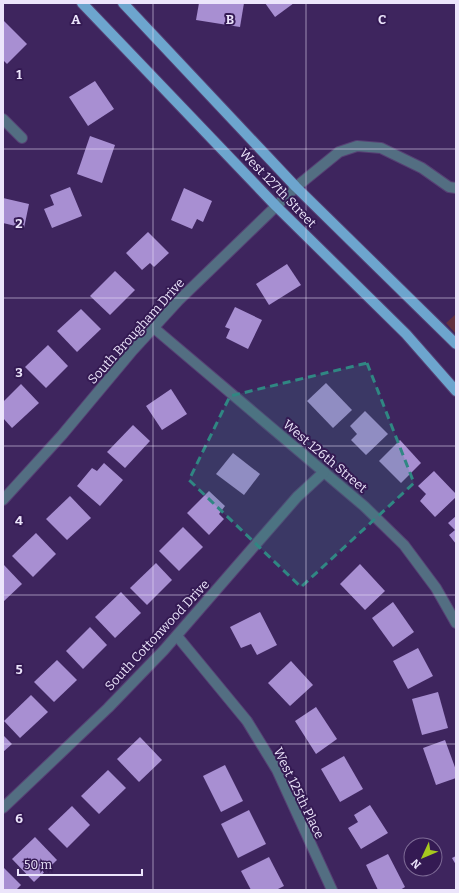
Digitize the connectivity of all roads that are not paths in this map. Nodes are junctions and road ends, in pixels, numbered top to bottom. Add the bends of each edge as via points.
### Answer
1 (82, 3) edge
2 (123, 3) edge
3 (3, 119) edge
4 (22, 138) dead end
5 (296, 187) junction
6 (456, 188) edge
7 (276, 206) junction
8 (154, 328) junction
9 (456, 344) edge
10 (456, 391) edge
11 (324, 472) junction
12 (3, 500) edge
13 (456, 623) edge
14 (177, 636) junction
15 (3, 808) edge
16 (332, 890) edge

1 - 7 main road, West 127th Street
2 - 5 main road, West 127th Street
3 - 4 street
5 - 6 street, South Brougham Drive via 339,152 357,146 381,148 422,168 449,187
5 - 7 street, South Brougham Drive
5 - 9 main road, West 127th Street
7 - 8 street, South Brougham Drive via 178,301
7 - 10 main road, West 127th Street via 406,334
8 - 11 street, West 126th Street
8 - 12 street, South Brougham Drive
11 - 13 street, West 126th Street via 404,545 436,588
11 - 14 street, South Cottonwood Drive via 297,497
14 - 15 street, South Cottonwood Drive via 108,708
14 - 16 street, West 125th Place via 247,720 277,770

